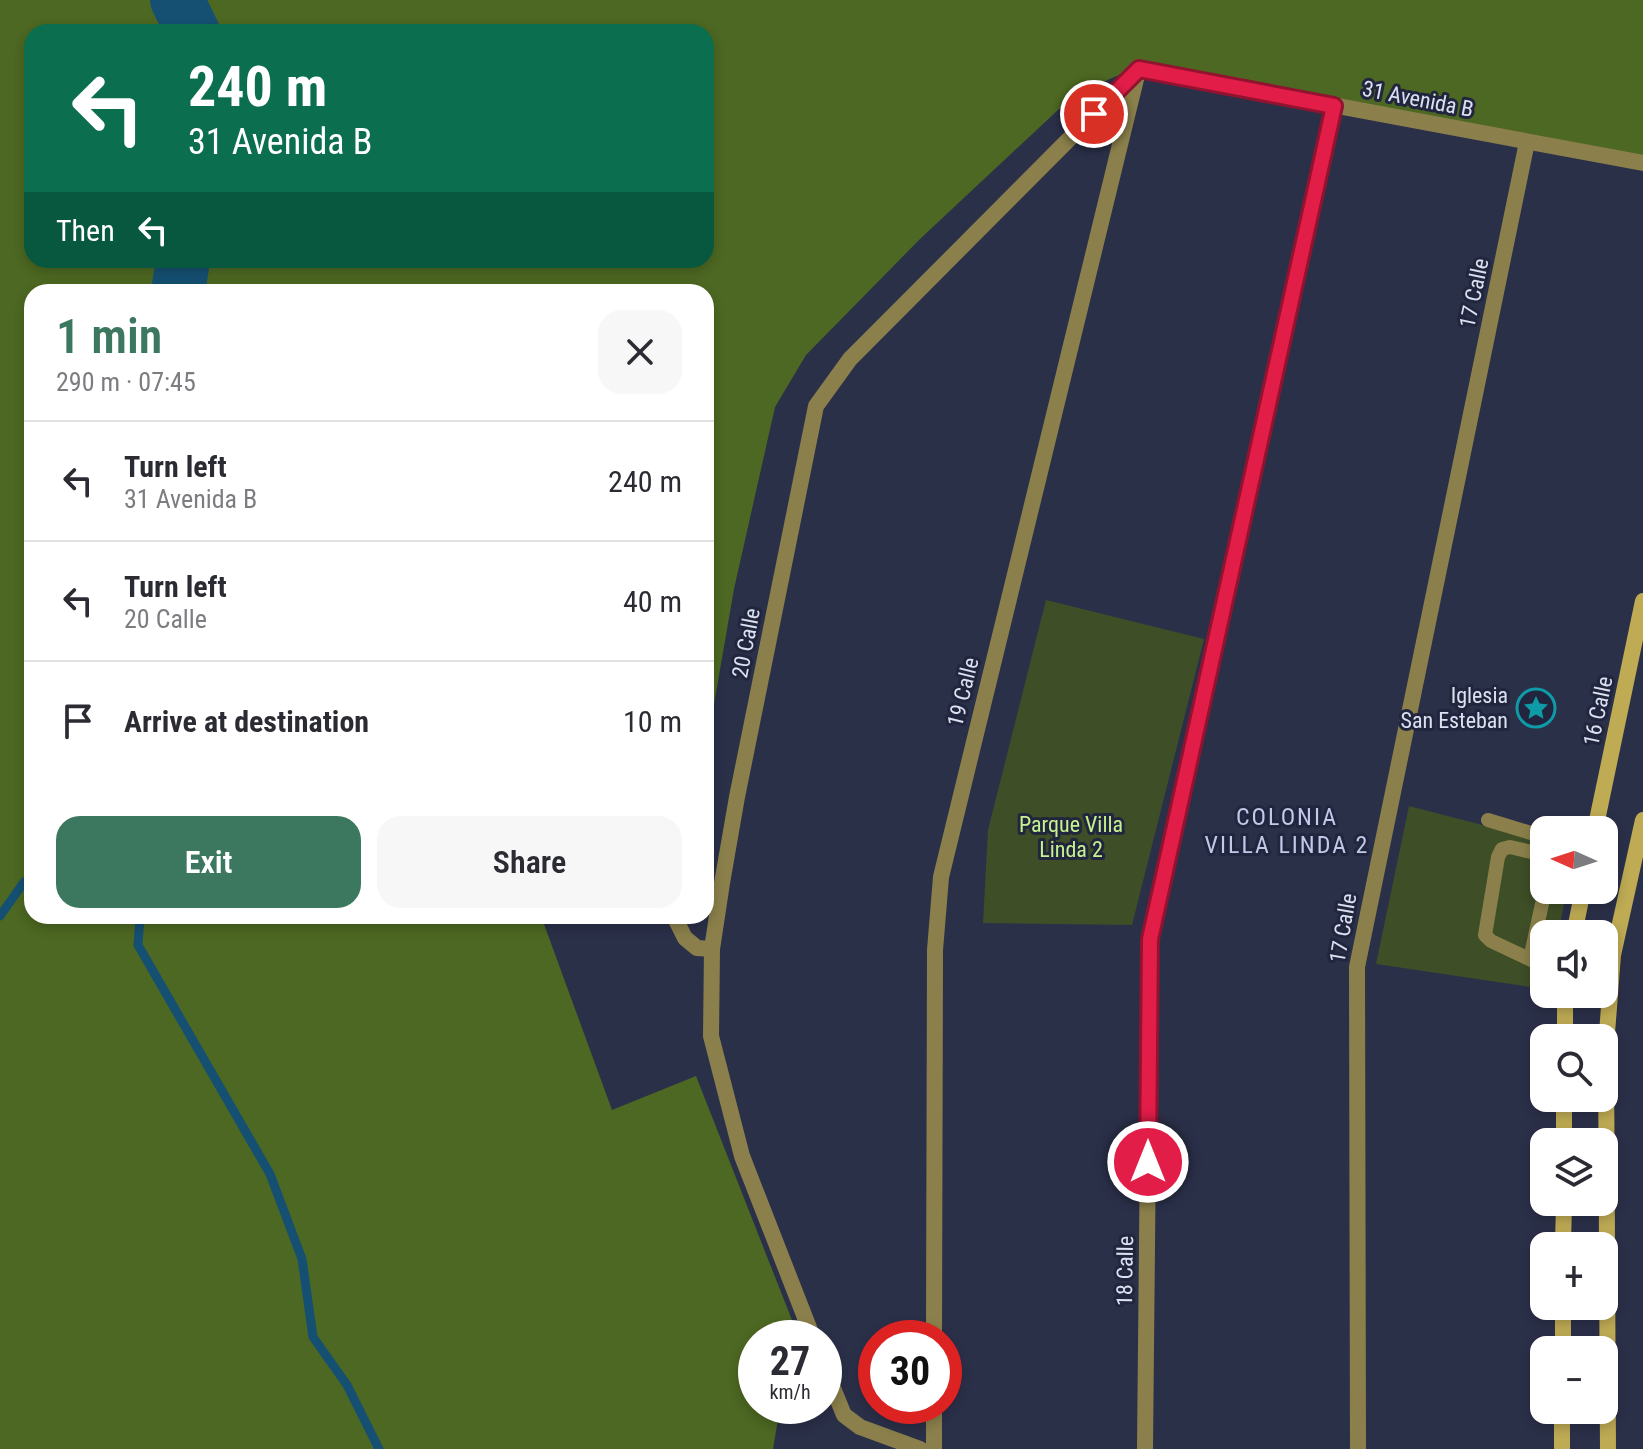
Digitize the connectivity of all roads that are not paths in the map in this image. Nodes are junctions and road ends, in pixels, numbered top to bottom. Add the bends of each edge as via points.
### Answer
1 (1139, 69) junction
2 (1334, 106) junction
3 (1527, 142) junction
4 (1643, 163) edge
5 (1643, 601) edge
6 (1598, 816) edge
7 (1488, 820) dead end
8 (1643, 820) edge
9 (1530, 833) edge
10 (1530, 852) edge
11 (678, 924) edge
12 (1618, 932) edge
13 (712, 949) junction
14 (1530, 959) edge
15 (1607, 1008) edge
16 (806, 1320) edge
17 (934, 1320) edge
18 (842, 1410) edge
19 (934, 1424) edge
20 (1562, 1424) edge
21 (920, 1449) edge
22 (934, 1449) edge
23 (1145, 1449) edge
24 (1358, 1449) edge
25 (1562, 1449) edge
26 (1608, 1449) edge

1 - 2 street, 31 Avenida B
1 - 13 street, 20 Calle via 850,359 816,406 737,797
1 - 17 street, 19 Calle via 941,877 935,950
2 - 3 street, 31 Avenida B
2 - 23 street, 18 Calle via 1150,939
3 - 4 street, 31 Avenida B
3 - 24 street, 17 Calle via 1357,967
5 - 6 main road, 16 Calle
7 - 9 lane
8 - 12 main road
10 - 14 lane via 1502,849 1485,935
11 - 13 street via 697,948
13 - 16 street, 20 Calle via 711,1036 742,1156
15 - 26 main road
18 - 21 street via 860,1427
19 - 22 street
20 - 25 main road

